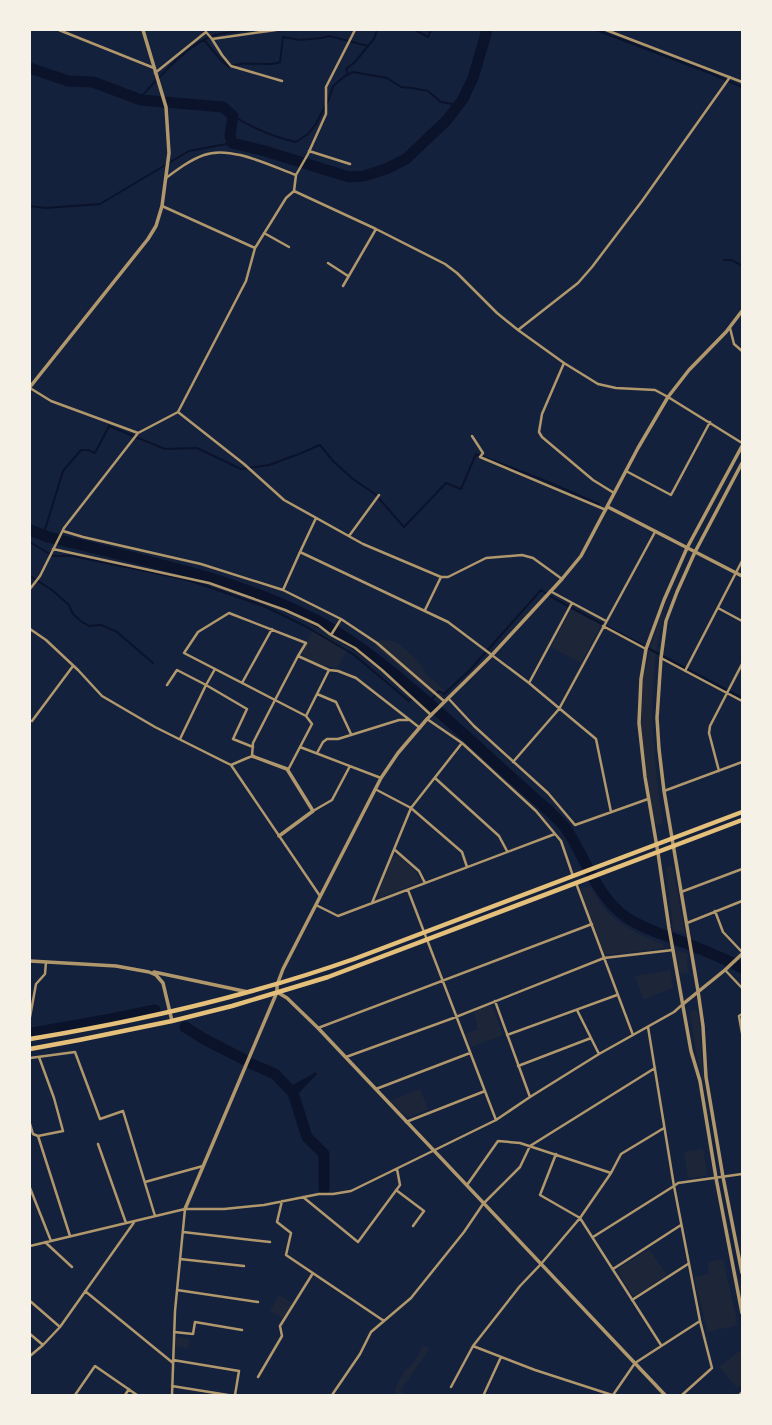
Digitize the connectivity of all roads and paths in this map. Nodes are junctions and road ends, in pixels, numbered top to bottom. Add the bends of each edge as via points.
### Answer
1 (59, 30) edge
2 (142, 30) edge
3 (276, 30) edge
4 (355, 30) edge
5 (606, 30) edge
6 (212, 39) junction
7 (154, 68) junction
8 (155, 73) junction
9 (730, 77) junction
10 (282, 82) dead end
11 (742, 82) edge
12 (309, 152) junction
13 (350, 164) dead end
14 (296, 175) junction
15 (167, 176) junction
16 (294, 191) junction
17 (162, 206) junction
18 (376, 230) junction
19 (264, 233) junction
20 (289, 247) dead end
21 (255, 248) junction
22 (328, 263) dead end
23 (348, 276) junction
24 (343, 286) dead end
25 (742, 311) edge
26 (740, 316) edge
27 (729, 328) junction
28 (518, 330) junction
29 (742, 351) edge
30 (564, 363) junction
31 (30, 388) edge
32 (668, 396) junction
33 (178, 412) junction
34 (710, 422) junction
35 (138, 433) junction
36 (472, 436) dead end
37 (742, 444) edge
38 (742, 462) edge
39 (626, 471) junction
40 (615, 493) junction
41 (378, 495) dead end
42 (607, 508) junction
43 (316, 518) junction
44 (63, 530) junction
45 (655, 532) junction
46 (349, 536) junction
47 (687, 548) junction
48 (53, 549) junction
49 (300, 552) junction
50 (695, 552) junction
51 (742, 561) edge
52 (736, 573) junction
53 (742, 576) edge
54 (441, 577) junction
55 (562, 579) junction
56 (30, 589) edge
57 (283, 590) junction
58 (550, 592) junction
59 (572, 603) junction
60 (718, 608) junction
61 (425, 610) junction
62 (341, 619) junction
63 (606, 621) junction
64 (742, 621) edge
65 (603, 626) junction
66 (30, 629) edge
67 (272, 629) junction
68 (331, 635) junction
69 (646, 650) junction
70 (492, 655) junction
71 (298, 656) junction
72 (661, 658) junction
73 (742, 664) edge
74 (73, 666) junction
75 (215, 669) junction
76 (329, 670) junction
77 (685, 671) junction
78 (242, 683) junction
79 (529, 683) junction
80 (167, 685) dead end
81 (206, 686) junction
82 (727, 693) junction
83 (317, 694) junction
84 (448, 698) junction
85 (275, 700) junction
86 (444, 701) junction
87 (742, 701) edge
88 (559, 709) junction
89 (432, 714) junction
90 (306, 716) junction
91 (427, 719) junction
92 (409, 720) junction
93 (32, 721) dead end
94 (420, 728) junction
95 (351, 734) junction
96 (180, 739) junction
97 (462, 743) junction
98 (300, 746) junction
99 (253, 748) junction
100 (317, 753) junction
101 (252, 756) junction
102 (514, 762) junction
103 (742, 762) edge
104 (231, 764) junction
105 (350, 766) junction
106 (288, 770) junction
107 (719, 771) junction
108 (381, 778) junction
109 (434, 778) junction
110 (375, 789) junction
111 (664, 791) junction
112 (648, 800) junction
113 (411, 808) junction
114 (313, 811) junction
115 (611, 812) junction
116 (742, 812) edge
117 (742, 820) edge
118 (555, 834) junction
119 (279, 836) junction
120 (672, 838) junction
121 (656, 844) junction
122 (674, 847) junction
123 (394, 850) junction
124 (507, 851) junction
125 (658, 853) junction
126 (467, 867) junction
127 (742, 869) edge
128 (573, 876) junction
129 (425, 883) junction
130 (575, 883) junction
131 (408, 890) junction
132 (681, 892) junction
133 (321, 897) junction
134 (742, 901) edge
135 (372, 903) junction
136 (316, 905) junction
137 (715, 911) junction
138 (687, 923) junction
139 (592, 924) junction
140 (424, 932) junction
141 (428, 940) junction
142 (672, 948) junction
143 (742, 953) edge
144 (604, 958) junction
145 (30, 961) edge
146 (46, 961) junction
147 (725, 969) junction
148 (149, 972) junction
149 (442, 981) junction
150 (277, 985) junction
151 (742, 988) edge
152 (698, 991) junction
153 (249, 992) junction
154 (277, 992) junction
155 (617, 995) junction
156 (495, 1001) junction
157 (683, 1004) junction
158 (577, 1010) junction
159 (170, 1012) junction
160 (742, 1014) edge
161 (30, 1017) edge
162 (456, 1017) junction
163 (172, 1021) junction
164 (648, 1027) junction
165 (318, 1028) junction
166 (742, 1033) edge
167 (507, 1035) junction
168 (633, 1035) junction
169 (591, 1038) junction
170 (30, 1039) edge
171 (30, 1049) edge
172 (470, 1053) junction
173 (599, 1054) junction
174 (38, 1057) junction
175 (346, 1057) junction
176 (30, 1058) edge
177 (518, 1066) junction
178 (655, 1068) junction
179 (376, 1090) junction
180 (485, 1091) junction
181 (530, 1096) junction
182 (496, 1120) junction
183 (406, 1122) junction
184 (30, 1124) edge
185 (664, 1128) junction
186 (38, 1136) junction
187 (98, 1144) dead end
188 (530, 1146) junction
189 (434, 1151) junction
190 (556, 1154) junction
191 (203, 1166) junction
192 (397, 1169) junction
193 (611, 1173) junction
194 (742, 1174) edge
195 (723, 1177) junction
196 (716, 1178) junction
197 (146, 1182) junction
198 (467, 1185) junction
199 (674, 1186) junction
200 (30, 1188) edge
201 (396, 1190) junction
202 (303, 1196) junction
203 (282, 1201) junction
204 (483, 1204) junction
205 (184, 1209) junction
206 (155, 1216) junction
207 (580, 1218) junction
208 (136, 1220) junction
209 (126, 1223) junction
210 (681, 1225) junction
211 (413, 1226) dead end
212 (183, 1232) junction
213 (70, 1236) junction
214 (593, 1237) junction
215 (51, 1241) junction
216 (45, 1242) junction
217 (270, 1242) dead end
218 (30, 1246) edge
219 (180, 1259) junction
220 (541, 1264) junction
221 (688, 1264) junction
222 (244, 1266) dead end
223 (72, 1267) dead end
224 (613, 1269) junction
225 (313, 1273) junction
226 (742, 1273) edge
227 (177, 1290) junction
228 (85, 1291) junction
229 (632, 1300) junction
230 (30, 1301) edge
231 (258, 1302) dead end
232 (742, 1313) edge
233 (384, 1321) junction
234 (700, 1322) junction
235 (60, 1328) junction
236 (242, 1330) dead end
237 (174, 1332) junction
238 (30, 1334) edge
239 (661, 1345) junction
240 (43, 1346) junction
241 (473, 1346) junction
242 (30, 1356) edge
243 (501, 1357) junction
244 (173, 1362) junction
245 (635, 1363) junction
246 (258, 1377) dead end
247 (172, 1386) junction
248 (451, 1387) dead end
249 (129, 1389) junction
250 (484, 1394) dead end
251 (75, 1395) edge
252 (125, 1395) edge
253 (137, 1395) edge
254 (172, 1395) edge
255 (228, 1395) edge
256 (235, 1395) edge
257 (332, 1395) edge
258 (613, 1395) edge
259 (665, 1395) edge
260 (682, 1395) edge

1 - 7 street
2 - 7 street
3 - 6 street
4 - 12 street via 326,87 326,114
5 - 9 street
6 - 8 street via 206,32
6 - 10 street via 231,66
7 - 8 street
8 - 15 street via 166,107 169,153
9 - 11 street
9 - 28 street via 651,189 578,283
12 - 13 street
12 - 14 street
14 - 15 street via 242,155 225,152 205,154
14 - 16 street
15 - 17 street
16 - 18 street
16 - 19 street via 286,198
17 - 21 street
17 - 31 street via 156,226 148,239
18 - 23 street
18 - 28 street via 445,264
19 - 20 street
19 - 21 street
21 - 33 street via 246,281
22 - 23 street
23 - 24 street
25 - 26 street
26 - 27 street
27 - 29 street via 734,344
27 - 32 street
28 - 30 street
30 - 32 street via 598,384 616,388 655,390
30 - 40 street via 542,414 539,432 593,480
31 - 35 street via 51,401
32 - 34 street
32 - 39 street
33 - 35 street
33 - 43 street via 244,464 284,500
34 - 37 street
34 - 39 street via 671,495
35 - 44 street
36 - 42 street via 483,453 480,457
37 - 47 street
38 - 50 street
39 - 40 street
40 - 42 street
41 - 46 street
42 - 45 street
42 - 55 street via 581,556
43 - 46 street
43 - 49 street
44 - 48 street
44 - 57 street via 83,537 201,564
45 - 47 street
45 - 63 street
46 - 54 street via 362,544
47 - 50 street
47 - 69 street
48 - 56 street via 40,576
48 - 68 street via 209,583 285,610 318,625
49 - 57 street
49 - 61 street
50 - 52 street
50 - 72 street via 666,621
51 - 52 street
52 - 53 street
52 - 60 street
54 - 55 street via 448,577 486,558 522,555 532,558
54 - 61 street
55 - 58 street
57 - 62 street
58 - 59 street
58 - 70 street
59 - 63 street
59 - 79 street
60 - 64 street
60 - 77 street
61 - 70 street via 448,622
62 - 68 street
62 - 86 street via 377,643
63 - 65 street
65 - 69 street
65 - 88 street
66 - 74 street via 46,640
67 - 71 street via 306,643
67 - 75 street via 229,613 198,632 184,653
67 - 78 street
68 - 89 street via 355,648
69 - 112 street via 641,679 639,723
70 - 79 street
70 - 84 street
71 - 76 street
71 - 85 street
72 - 77 street
72 - 111 street via 657,718
73 - 82 street
74 - 93 street
74 - 96 street via 102,696
75 - 78 street
75 - 81 street
76 - 83 street
76 - 92 street via 356,678
77 - 82 street
78 - 85 street
79 - 88 street
80 - 81 street via 177,670
81 - 96 street
81 - 99 street via 247,709 233,739
82 - 87 street
82 - 107 street via 709,733
83 - 90 street
83 - 95 street via 336,702
84 - 86 street
84 - 102 street via 474,726
85 - 90 street
85 - 99 street via 253,743
86 - 89 street
88 - 102 street
88 - 115 street via 596,739
89 - 91 street
90 - 98 street via 312,724
91 - 94 street
91 - 97 street
92 - 94 street
92 - 95 street via 399,720
94 - 108 street via 398,752
95 - 100 street via 338,739 327,739
96 - 104 street
97 - 109 street
97 - 118 street via 536,811
98 - 100 street
98 - 106 street
99 - 101 street
100 - 105 street
101 - 104 street
101 - 106 street
102 - 115 street via 548,793 575,826
103 - 107 street
104 - 119 street
105 - 108 street
105 - 114 street via 332,800
106 - 114 street
107 - 111 street
108 - 110 street
109 - 113 street
109 - 124 street via 499,836
110 - 113 street
110 - 133 street
111 - 120 street
112 - 115 street
112 - 121 street
113 - 123 street
113 - 126 street via 462,852
114 - 119 street
116 - 120 main road
117 - 122 main road
118 - 124 street
118 - 128 street via 561,841
119 - 133 street
120 - 121 main road
120 - 122 street
121 - 125 street
121 - 128 main road
122 - 125 main road
122 - 132 street
123 - 129 street via 419,871
123 - 135 street
124 - 126 street
125 - 130 main road
125 - 142 street
126 - 129 street
127 - 132 street
128 - 140 main road
129 - 131 street
130 - 139 street
130 - 141 main road
131 - 135 street
131 - 140 street
132 - 138 street
133 - 136 street
134 - 137 street
135 - 136 street via 338,916
136 - 150 street
137 - 138 street
137 - 143 street via 723,932
138 - 152 street
139 - 144 street
139 - 149 street
140 - 141 street
140 - 150 main road
141 - 149 street
141 - 154 main road via 328,977
142 - 144 street
142 - 157 street
143 - 147 street
144 - 155 street
144 - 156 street
145 - 146 street
146 - 148 street via 116,966
146 - 161 street via 45,974 36,984
147 - 151 street
147 - 152 street
148 - 153 street
148 - 159 street via 163,983
149 - 162 street
149 - 165 street
150 - 153 main road
150 - 154 street
152 - 157 street
152 - 195 street via 706,1077
153 - 159 main road
154 - 163 main road
154 - 165 street via 287,998
154 - 191 street
155 - 158 street
155 - 168 street
156 - 162 street
156 - 167 street
157 - 164 street
157 - 196 street via 691,1051 700,1081
158 - 167 street
158 - 169 street
159 - 163 street
159 - 170 main road via 88,1030
160 - 166 street via 739,1016
162 - 172 street
162 - 175 street
163 - 171 main road
164 - 168 street
164 - 178 street
165 - 175 street
167 - 177 street
168 - 173 street
169 - 173 street
169 - 177 street
172 - 179 street
172 - 180 street
173 - 181 street
174 - 176 street
174 - 186 street via 64,1131
174 - 197 street via 75,1052 100,1119 123,1111
175 - 179 street
177 - 181 street
178 - 185 street
178 - 188 street
179 - 183 street
180 - 182 street
180 - 183 street
181 - 182 street
182 - 189 street
183 - 189 street
184 - 186 street via 34,1134
185 - 193 street via 621,1154
185 - 199 street
186 - 213 street
187 - 209 street
188 - 190 street
188 - 198 street via 498,1141
188 - 204 street via 520,1167
189 - 192 street
189 - 198 street
190 - 193 street
190 - 207 street via 540,1195
191 - 197 street
191 - 205 street
192 - 201 street via 400,1185
192 - 202 street via 351,1191
193 - 207 street
194 - 195 street
195 - 196 street
195 - 226 street
196 - 199 street via 678,1183
196 - 232 street
197 - 206 street
198 - 204 street
199 - 210 street
199 - 214 street
200 - 215 street
201 - 202 street via 358,1242
201 - 211 street via 424,1211
202 - 203 street
203 - 205 street via 224,1209
203 - 225 street via 277,1222 291,1233 286,1255
204 - 220 street
204 - 233 street via 411,1298
205 - 206 street
205 - 212 street
206 - 208 street
207 - 214 street
207 - 220 street
208 - 209 street
208 - 228 street
209 - 213 street
210 - 221 street
210 - 224 street
212 - 217 street
212 - 219 street
213 - 215 street
214 - 224 street
215 - 216 street
216 - 218 street
216 - 223 street
219 - 222 street
219 - 227 street
220 - 241 street via 520,1286
220 - 245 street
221 - 229 street
221 - 234 street
224 - 229 street
225 - 233 street
225 - 246 street via 280,1326 282,1336
227 - 231 street
227 - 237 street
228 - 235 street
228 - 244 street
229 - 239 street
230 - 235 street
233 - 257 street via 371,1332 360,1354
234 - 239 street
234 - 260 street via 712,1368
235 - 240 street
236 - 237 street via 195,1322 193,1334
237 - 244 street
238 - 240 street
239 - 245 street
240 - 242 street
241 - 243 street
241 - 248 street
243 - 250 street
243 - 258 street
244 - 247 street
244 - 256 street via 239,1371
245 - 258 street
245 - 259 street
247 - 254 street
247 - 255 street
249 - 251 street via 95,1366
249 - 252 street
249 - 253 street

